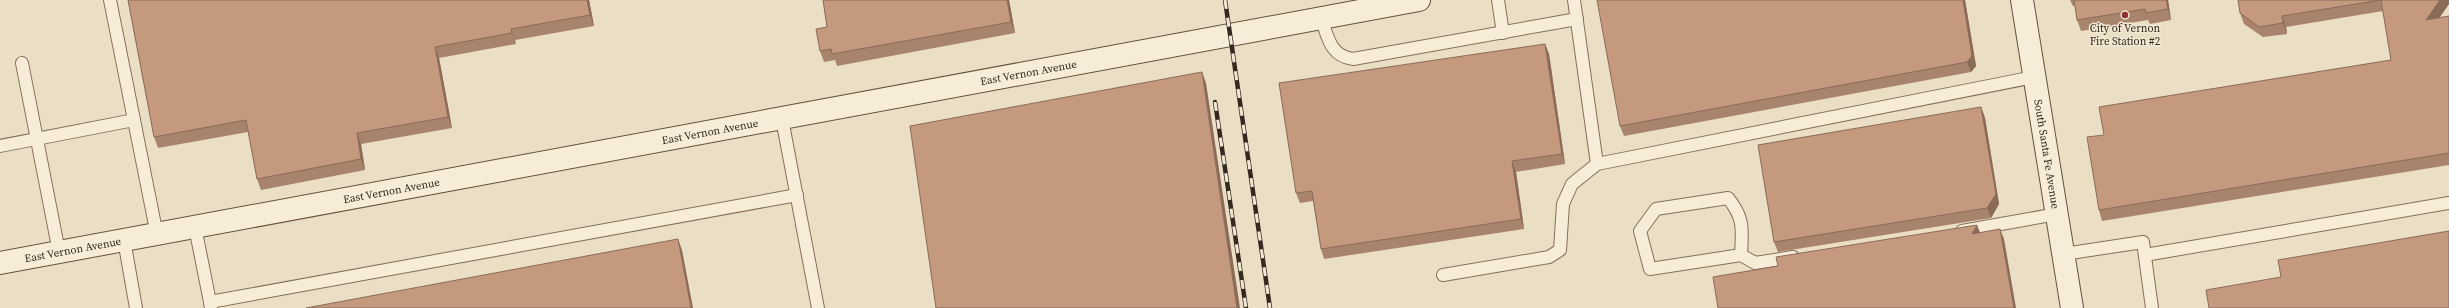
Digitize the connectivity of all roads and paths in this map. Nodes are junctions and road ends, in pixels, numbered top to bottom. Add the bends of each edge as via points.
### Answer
1 (110, 0) edge
2 (1419, 0) edge
3 (1498, 0) edge
4 (1574, 0) edge
5 (2022, 0) edge
6 (1322, 18) junction
7 (1577, 19) junction
8 (1503, 33) junction
9 (22, 63) dead end
10 (2034, 77) junction
11 (782, 118) junction
12 (134, 120) junction
13 (36, 139) junction
14 (0, 146) edge
15 (1597, 164) junction
16 (796, 195) junction
17 (2449, 203) edge
18 (2057, 214) junction
19 (195, 227) junction
20 (1950, 233) edge
21 (157, 235) junction
22 (124, 240) junction
23 (59, 252) junction
24 (2064, 254) junction
25 (1741, 255) junction
26 (2145, 255) junction
27 (1802, 256) edge
28 (0, 263) edge
29 (1443, 275) dead end
30 (210, 305) edge
31 (136, 308) edge
32 (818, 308) edge
33 (2072, 308) edge
34 (2152, 308) edge

1 - 12 lane
2 - 6 street, East Vernon Avenue
3 - 8 lane
4 - 7 lane
5 - 10 street, South Santa Fe Avenue
6 - 8 lane via 1331,46 1344,58 1353,60
6 - 11 street, East Vernon Avenue
7 - 8 lane
7 - 15 lane
9 - 13 lane
10 - 15 lane
10 - 18 street, South Santa Fe Avenue
11 - 16 lane
11 - 19 street, East Vernon Avenue
12 - 13 lane
12 - 21 lane
13 - 14 lane
13 - 23 lane
15 - 29 lane via 1572,184 1563,204 1560,250 1549,257
16 - 30 lane
16 - 32 lane
17 - 26 lane
18 - 20 lane
18 - 24 street, South Santa Fe Avenue
19 - 21 street, East Vernon Avenue
19 - 30 lane
21 - 22 street, East Vernon Avenue
22 - 23 street, East Vernon Avenue
22 - 31 lane
23 - 28 street, East Vernon Avenue
24 - 26 lane via 2143,242
24 - 33 street, South Santa Fe Avenue
25 - 25 lane via 1650,269 1640,231 1656,209 1728,198 1738,210 1742,224
25 - 27 lane via 1755,262
26 - 34 lane

